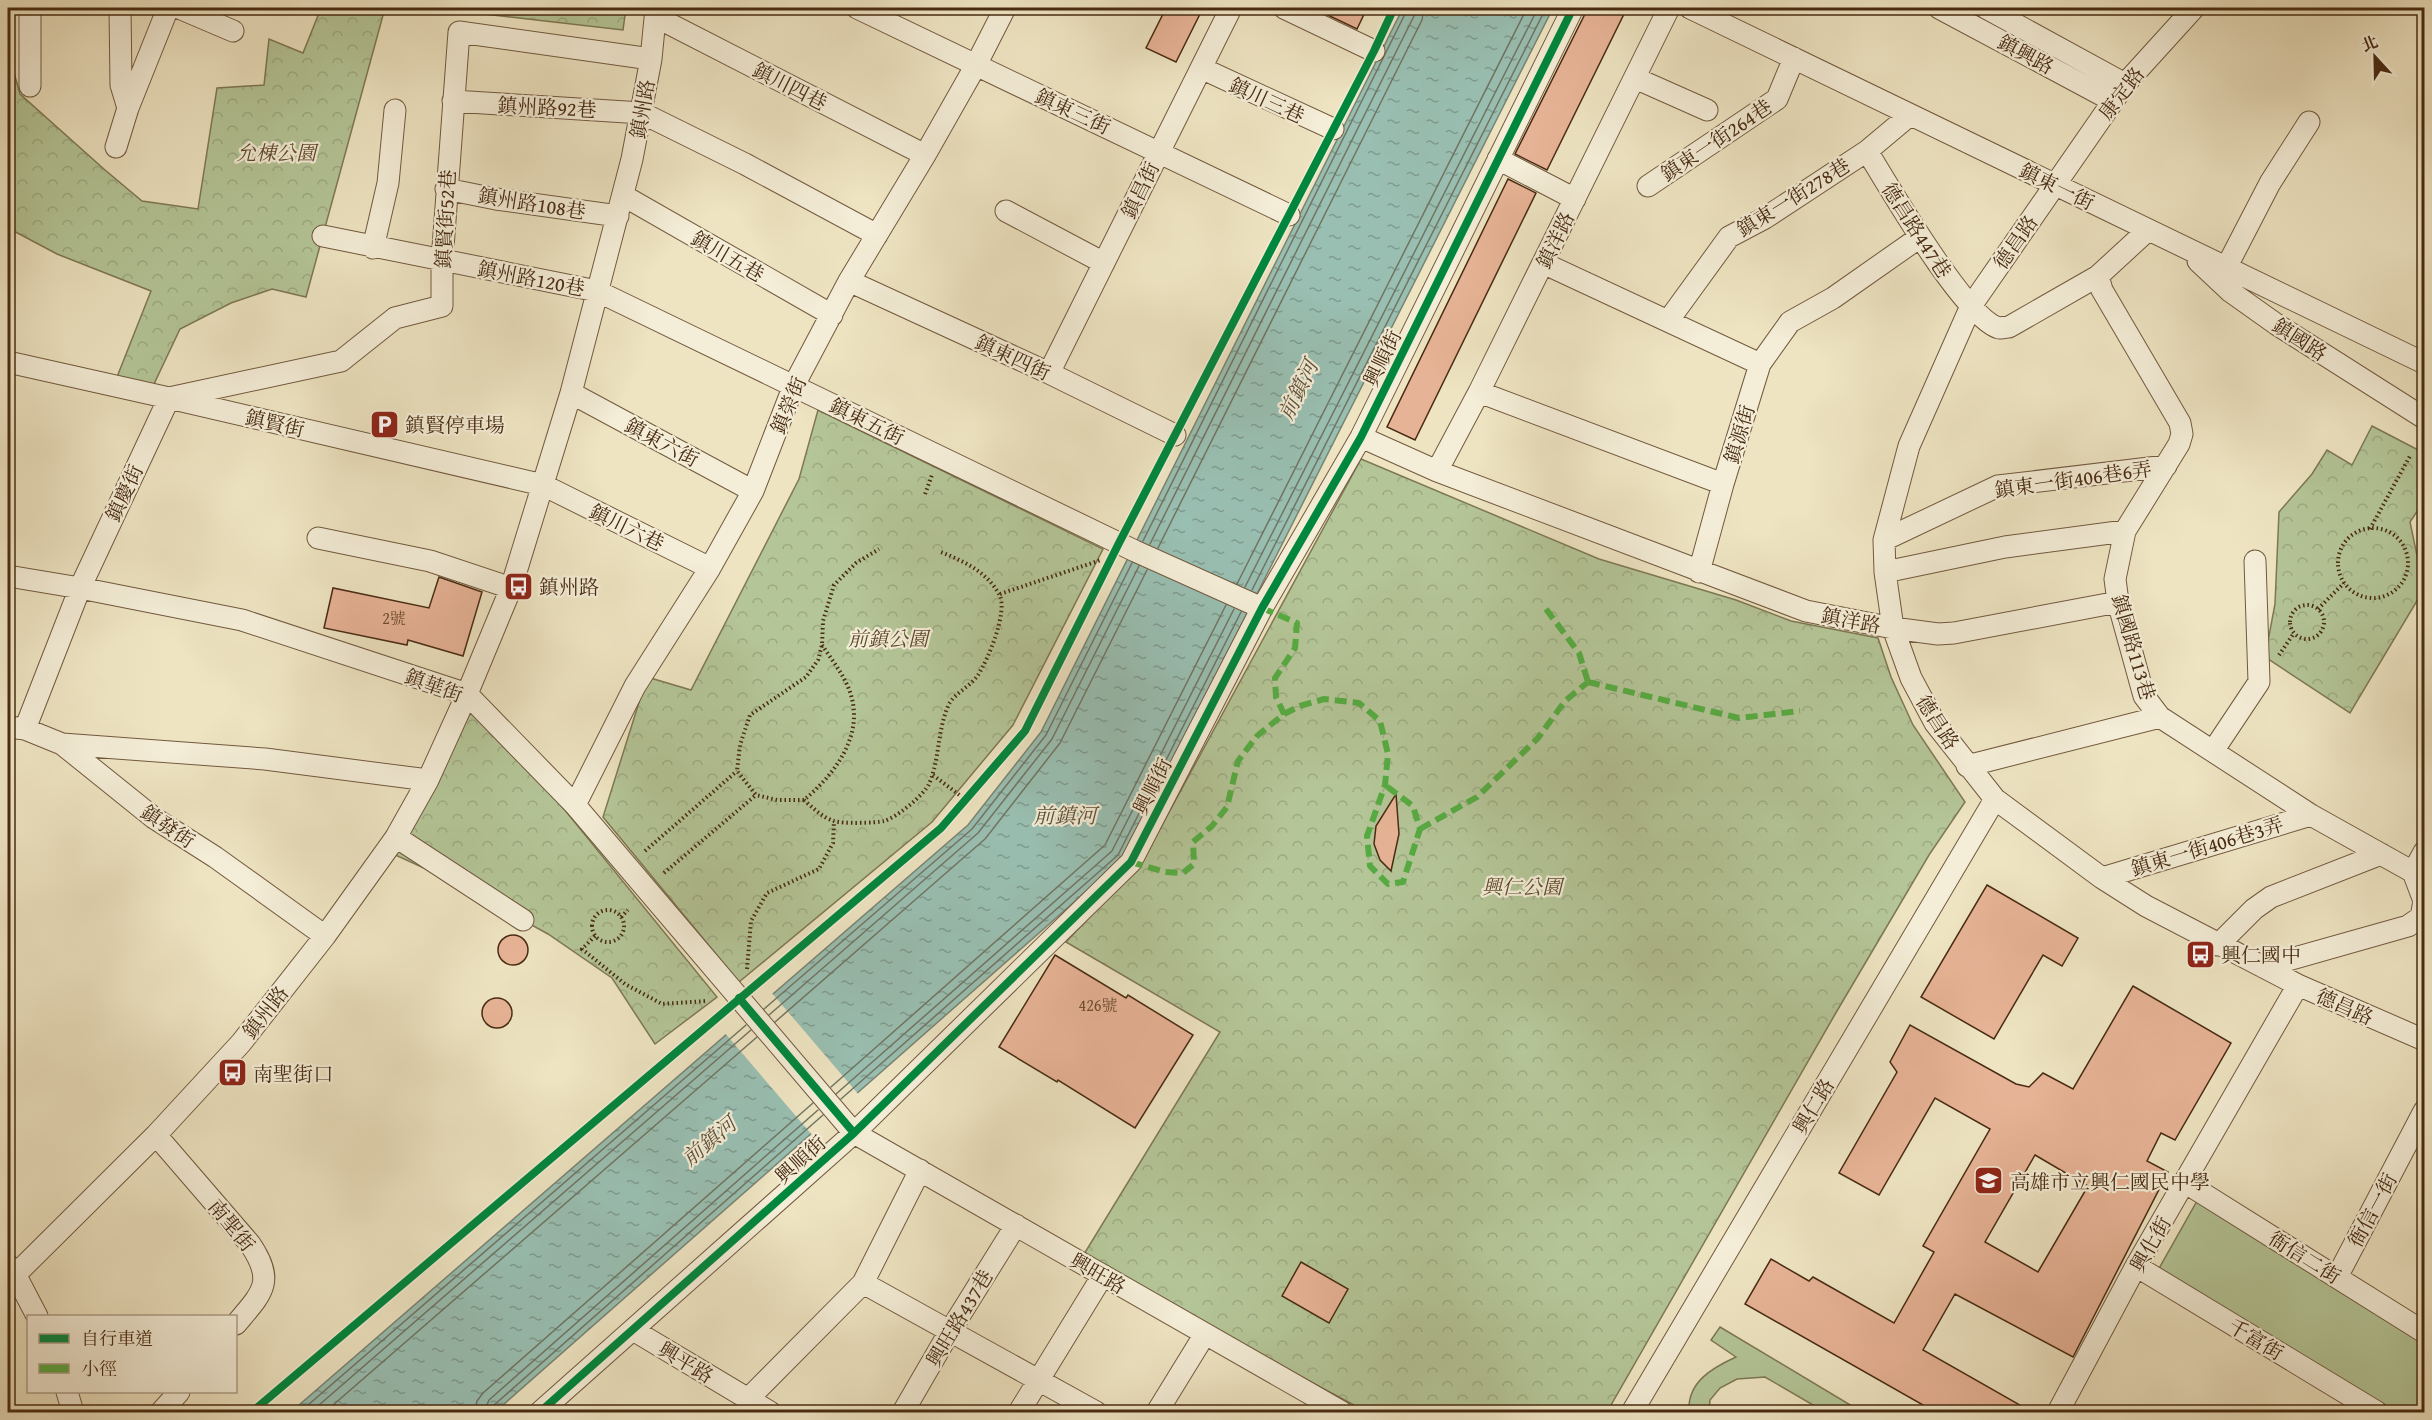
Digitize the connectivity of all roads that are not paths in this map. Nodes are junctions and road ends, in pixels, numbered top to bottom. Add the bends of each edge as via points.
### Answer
1 (30, 8) edge
2 (120, 8) edge
3 (168, 8) edge
4 (179, 8) edge
5 (857, 8) edge
6 (1005, 8) edge
7 (1231, 8) edge
8 (1284, 8) edge
9 (1573, 8) edge
10 (1669, 8) edge
11 (1690, 8) edge
12 (1940, 8) edge
13 (2194, 8) edge
14 (1997, 10) edge
15 (656, 12) edge
16 (233, 31) dead end
17 (1981, 31) junction
18 (1374, 51) dead end
19 (1794, 58) junction
20 (651, 59) junction
21 (976, 65) junction
22 (1201, 68) junction
23 (1635, 78) junction
24 (30, 86) dead end
25 (2119, 92) junction
26 (453, 101) junction
27 (128, 108) junction
28 (395, 110) dead end
29 (1707, 110) dead end
30 (642, 113) junction
31 (1910, 115) junction
32 (2309, 122) dead end
33 (1333, 129) dead end
34 (116, 147) dead end
35 (1867, 151) junction
36 (1159, 152) junction
37 (925, 155) junction
38 (1498, 159) junction
39 (2054, 185) junction
40 (1648, 186) dead end
41 (446, 189) junction
42 (1575, 199) junction
43 (621, 206) junction
44 (1006, 211) dead end
45 (1289, 215) dead end
46 (2148, 230) junction
47 (877, 235) junction
48 (323, 236) dead end
49 (1920, 237) junction
50 (373, 248) junction
51 (2185, 248) junction
52 (441, 261) junction
53 (1104, 263) junction
54 (1543, 263) junction
55 (2226, 268) junction
56 (2098, 276) junction
57 (849, 281) junction
58 (597, 291) junction
59 (1971, 306) junction
60 (831, 315) junction
61 (1668, 321) junction
62 (8, 362) edge
63 (2424, 363) edge
64 (1760, 364) junction
65 (1049, 373) junction
66 (794, 386) junction
67 (1479, 392) junction
68 (571, 393) junction
69 (169, 398) junction
70 (2424, 418) edge
71 (1175, 435) dead end
72 (1361, 437) junction
73 (2166, 466) junction
74 (1437, 471) junction
75 (1723, 484) junction
76 (543, 486) junction
77 (753, 491) junction
78 (2125, 531) junction
79 (318, 538) dead end
80 (1884, 540) junction
81 (2255, 561) dead end
82 (711, 568) junction
83 (1699, 572) junction
84 (1885, 572) junction
85 (8, 576) edge
86 (80, 588) junction
87 (511, 588) junction
88 (2118, 602) junction
89 (1259, 607) junction
90 (1893, 628) junction
91 (467, 694) junction
92 (2160, 717) junction
93 (16, 728) edge
94 (62, 744) junction
95 (2213, 751) junction
96 (1967, 765) junction
97 (428, 780) junction
98 (1995, 799) junction
99 (574, 805) junction
100 (2311, 814) junction
101 (396, 837) junction
102 (2424, 852) edge
103 (2381, 854) junction
104 (2413, 872) junction
105 (2102, 878) junction
106 (2424, 900) edge
107 (523, 920) dead end
108 (325, 936) junction
109 (2218, 945) junction
110 (2263, 967) junction
111 (2298, 985) junction
112 (2424, 1040) edge
113 (2424, 1111) edge
114 (854, 1133) junction
115 (156, 1135) junction
116 (920, 1170) junction
117 (2186, 1182) junction
118 (1016, 1226) junction
119 (2136, 1266) junction
120 (10, 1274) edge
121 (1103, 1275) junction
122 (2337, 1277) junction
123 (863, 1283) junction
124 (37, 1315) edge
125 (237, 1323) edge
126 (633, 1330) junction
127 (950, 1331) junction
128 (2424, 1332) edge
129 (1206, 1334) junction
130 (1037, 1380) junction
131 (67, 1393) edge
132 (178, 1393) edge
133 (747, 1400) junction
134 (73, 1413) edge
135 (161, 1413) edge
136 (540, 1413) edge
137 (770, 1413) edge
138 (903, 1413) edge
139 (1018, 1413) edge
140 (1096, 1413) edge
141 (1157, 1413) edge
142 (1342, 1413) edge
143 (1632, 1413) edge
144 (2058, 1413) edge
145 (2377, 1413) edge

1 - 24 street
2 - 27 street via 121,85
3 - 27 street
4 - 16 street
5 - 21 street, 鎮東三街
6 - 21 street, 鎮榮街
7 - 22 street, 鎮昌街
8 - 18 street
9 - 38 street, 興順街
10 - 23 street, 鎮洋路
11 - 19 street, 鎮東一街
12 - 17 street, 鎮興路
13 - 25 street, 康定路
14 - 17 street
14 - 25 street, 鎮興路
15 - 20 street, 鎮州路
15 - 37 street, 鎮川四巷
17 - 25 street, 鎮興路
19 - 31 street, 鎮東一街
19 - 40 street, 鎮東一街264巷 via 1777,99
20 - 26 street, 鎮賢街52巷 via 459,32
20 - 30 street, 鎮州路
21 - 36 street, 鎮東三街
21 - 37 street, 鎮榮街
22 - 33 street, 鎮川三巷
22 - 36 street, 鎮昌街
23 - 29 street
23 - 42 street, 鎮洋路
25 - 39 street, 康定路
26 - 30 street, 鎮州路92巷
26 - 41 street, 鎮賢街52巷
27 - 34 street
28 - 50 street via 388,183
30 - 43 street, 鎮州路
30 - 47 street
31 - 35 street, 鎮東一街278巷
31 - 39 street, 鎮東一街
32 - 55 street via 2270,183
35 - 49 street, 德昌路447巷
35 - 61 street, 鎮東一街278巷 via 1729,237
36 - 45 street, 鎮東三街
36 - 53 street, 鎮昌街
37 - 47 street, 鎮榮街
38 - 42 street
38 - 72 street, 興順街
39 - 46 street, 鎮東一街
39 - 59 street, 德昌路
41 - 43 street, 鎮州路108巷 via 496,199
41 - 52 street, 鎮賢街52巷
42 - 54 street, 鎮洋路
43 - 58 street, 鎮州路
43 - 60 street, 鎮川五巷
44 - 53 street
46 - 51 street, 鎮東一街
46 - 56 street
47 - 57 street, 鎮榮街
48 - 50 street, 鎮州路120巷
49 - 59 street, 德昌路447巷
49 - 64 street, 鎮源街 via 1833,298 1790,322
50 - 52 street, 鎮州路120巷
51 - 55 street, 鎮東一街
51 - 70 street, 鎮國路 via 2231,292
52 - 58 street, 鎮州路120巷
52 - 69 street, 鎮賢街52巷 via 442,306 395,318 341,361
53 - 65 street, 鎮昌街
54 - 61 street
54 - 67 street, 鎮洋路
55 - 63 street, 鎮東一街
56 - 59 street, 德昌路447巷 via 2009,327 1998,328
56 - 73 street, 鎮國路113巷 via 2102,290 2180,423 2179,444
57 - 60 street, 鎮榮街
57 - 65 street, 鎮東四街
58 - 66 street, 鎮東五街
58 - 68 street, 鎮州路
59 - 80 street, 德昌路 via 1909,446
60 - 66 street, 鎮榮街
61 - 64 street
62 - 69 street, 鎮賢街
64 - 75 street, 鎮源街
65 - 71 street, 鎮東四街
66 - 77 street, 鎮榮街
66 - 89 street, 鎮東五街
67 - 74 street, 鎮洋路
67 - 75 street, 鎮源街
68 - 76 street, 鎮州路
68 - 77 street, 鎮東六街
69 - 76 street, 鎮賢街
69 - 86 street, 鎮慶街
72 - 74 street, 鎮洋路
72 - 89 street, 興順街
73 - 78 street, 鎮國路113巷
73 - 80 street, 鎮東一街406巷6弄 via 1998,486
74 - 83 street, 鎮洋路
75 - 83 street
76 - 82 street, 鎮川六巷
76 - 87 street, 鎮州路
77 - 82 street, 鎮榮街
78 - 84 street via 2005,547
78 - 88 street, 鎮國路113巷 via 2115,579
79 - 87 street via 429,561
80 - 84 street, 德昌路
81 - 95 street via 2259,682
82 - 99 street, 鎮榮街 via 635,686
83 - 90 street, 鎮洋路 via 1806,611
84 - 90 street, 德昌路
85 - 86 street, 鎮華街
86 - 91 street, 鎮華街 via 242,620
86 - 93 street, 鎮慶街
87 - 91 street, 鎮州路
88 - 90 street, 鎮洋路 via 1953,633
88 - 92 street, 鎮國路113巷 via 2144,696
89 - 114 street, 興順街 via 1131,862
90 - 96 street, 德昌路 via 1911,678 1935,723
91 - 97 street, 鎮州路
91 - 99 street, 鎮華街
92 - 95 street, 鎮國路113巷
92 - 96 street
93 - 94 street, 鎮發街
94 - 97 street via 265,759
94 - 108 street, 鎮發街 via 153,818
95 - 100 street, 鎮國路113巷
96 - 98 street, 德昌路
97 - 101 street, 鎮州路
98 - 105 street, 德昌路
98 - 143 street, 興仁路
99 - 114 street, 鎮華街
100 - 103 street, 鎮國路113巷
100 - 105 street, 鎮東一街406巷3弄
101 - 107 street
101 - 108 street, 鎮州路
102 - 104 street
103 - 104 street, 鎮國路113巷
103 - 109 street via 2271,897
104 - 106 street
105 - 109 street, 德昌路
106 - 110 street via 2421,917 2408,926
108 - 115 street, 鎮州路 via 241,1043
109 - 110 street, 德昌路
110 - 111 street, 德昌路
111 - 112 street, 德昌路
111 - 117 street, 興化街
113 - 122 street, 衙信一街
114 - 116 street, 興旺路
114 - 126 street, 興順街
115 - 120 street, 鎮州路
115 - 125 street, 南聖街 via 250,1244 262,1264 264,1285
116 - 118 street, 興旺路
116 - 123 street
117 - 119 street, 興化街
117 - 122 street, 衙信二街
118 - 121 street, 興旺路
118 - 127 street, 興旺路437巷
119 - 144 street, 興化街
119 - 145 street, 千富街
120 - 124 street
121 - 129 street, 興旺路
121 - 130 street
122 - 128 street, 衙信二街
123 - 127 street
123 - 133 street
126 - 133 street, 興平路
126 - 136 street, 興順街
127 - 130 street
127 - 138 street, 興旺路437巷
129 - 141 street
129 - 142 street, 興旺路
130 - 139 street
130 - 140 street
131 - 134 street
132 - 135 street
133 - 137 street, 興平路

